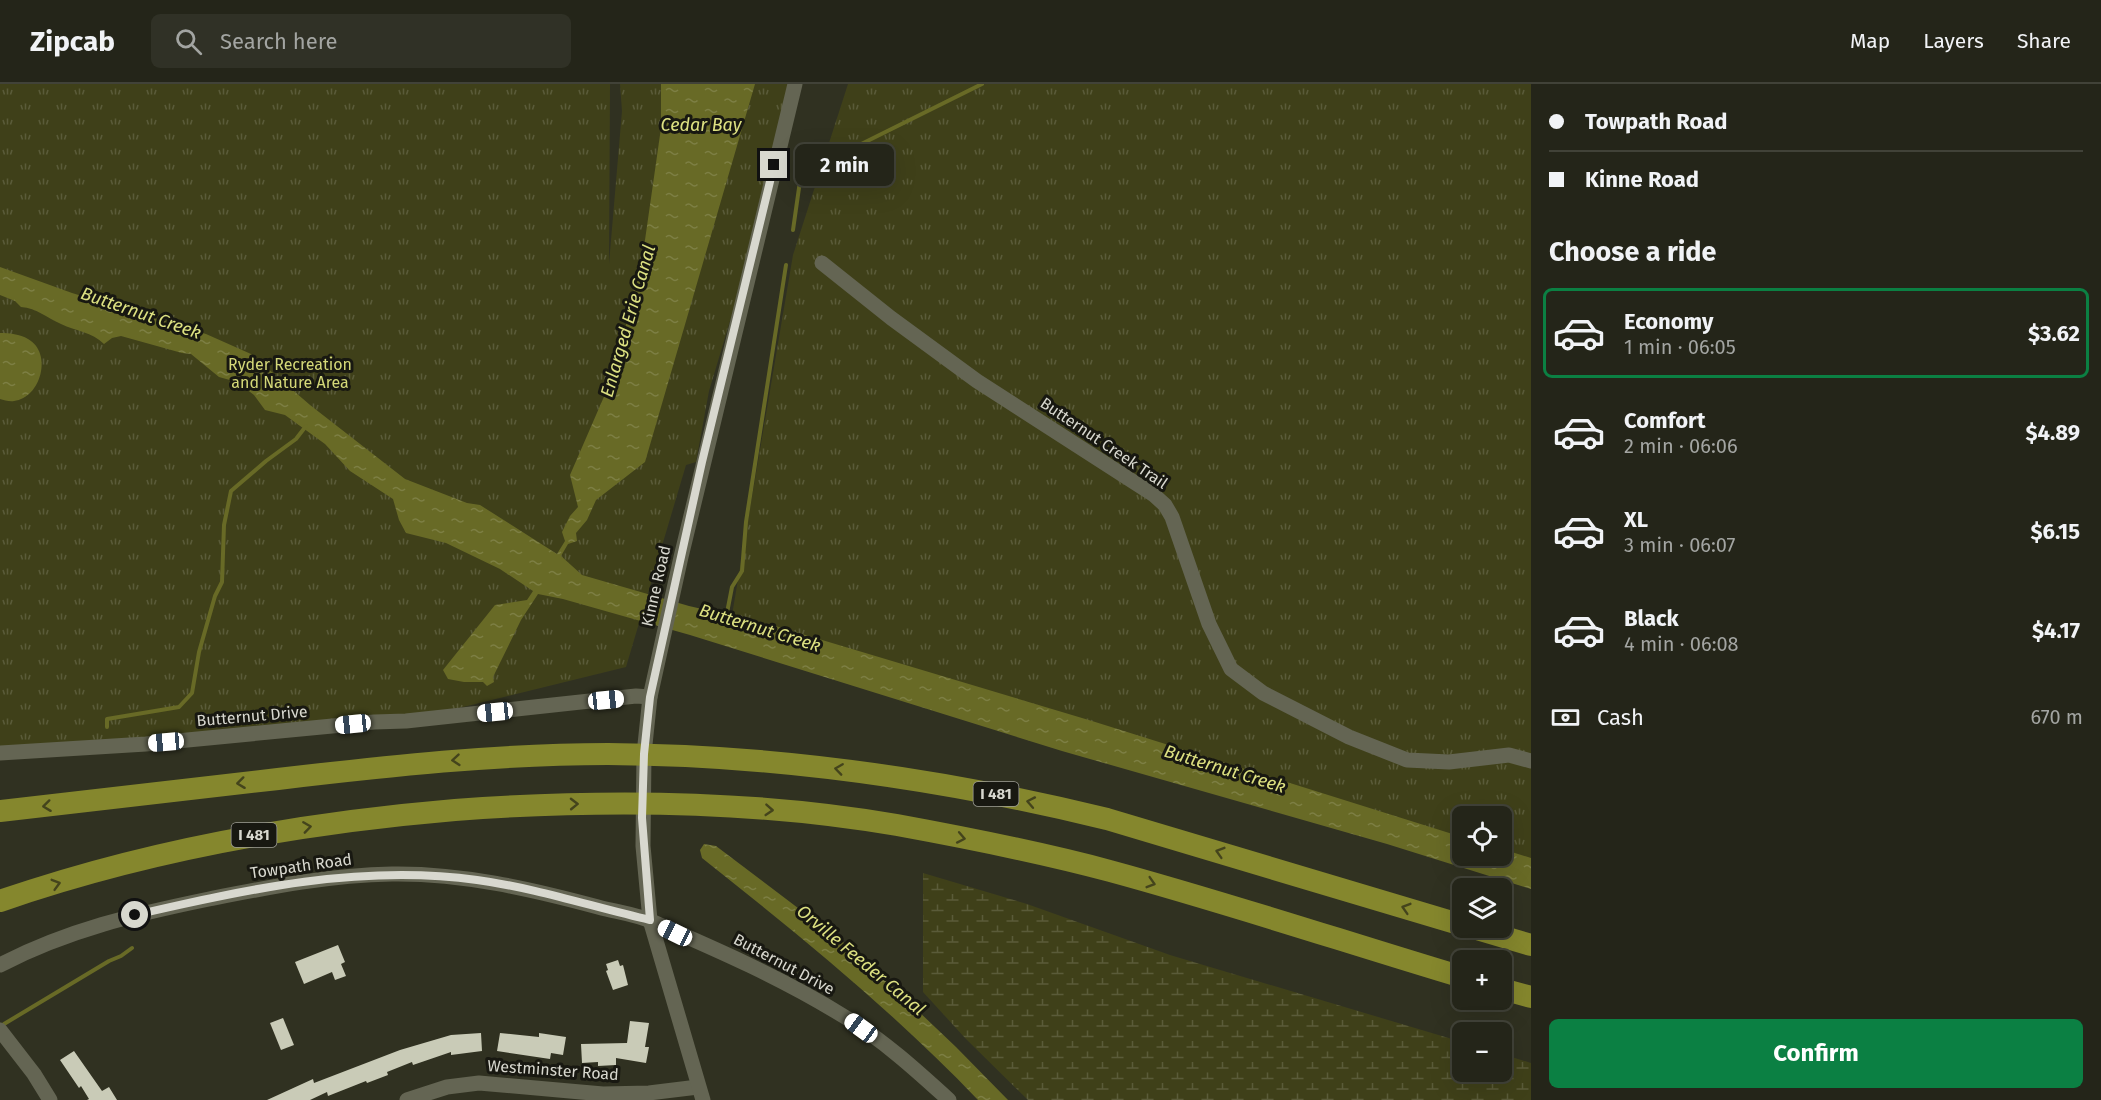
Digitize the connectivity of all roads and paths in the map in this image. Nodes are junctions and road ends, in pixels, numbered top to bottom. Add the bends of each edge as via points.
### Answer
1 (795, 84) edge
2 (822, 263) dead end
3 (650, 697) junction
4 (0, 753) edge
5 (1531, 761) edge
6 (0, 811) edge
7 (0, 901) edge
8 (650, 920) junction
9 (1452, 922) edge
10 (1507, 938) edge
11 (1531, 945) edge
12 (0, 964) edge
13 (1452, 974) edge
14 (1512, 991) edge
15 (1531, 997) edge
16 (0, 1030) edge
17 (700, 1093) edge
18 (563, 1095) edge
19 (50, 1100) edge
20 (407, 1100) edge
21 (949, 1100) edge

1 - 3 street, Kinne Road
2 - 5 street, Butternut Creek Trail via 977,381 1165,505 1209,624 1231,669 1263,693 1349,738 1407,760 1449,762 1509,755
3 - 4 street, Butternut Drive via 157,743
3 - 8 street, Kinne Road via 642,784
9 -> 6 highway, I 481 via 1055,806 941,783 817,765 734,758 609,754 492,757
7 -> 13 highway, I 481 via 162,855 263,834 365,819 515,806 685,804 894,825 1000,845 1108,870
8 - 12 street, Towpath Road via 478,880 355,875 278,886 117,919 52,940
8 - 17 street, Kinne Road
8 - 21 street, Butternut Drive via 734,956 846,1017 905,1060
10 - 11 highway
14 - 15 highway
16 - 19 street
17 - 18 street, Westminster Road
18 - 20 street, Westminster Road via 479,1083 447,1087

